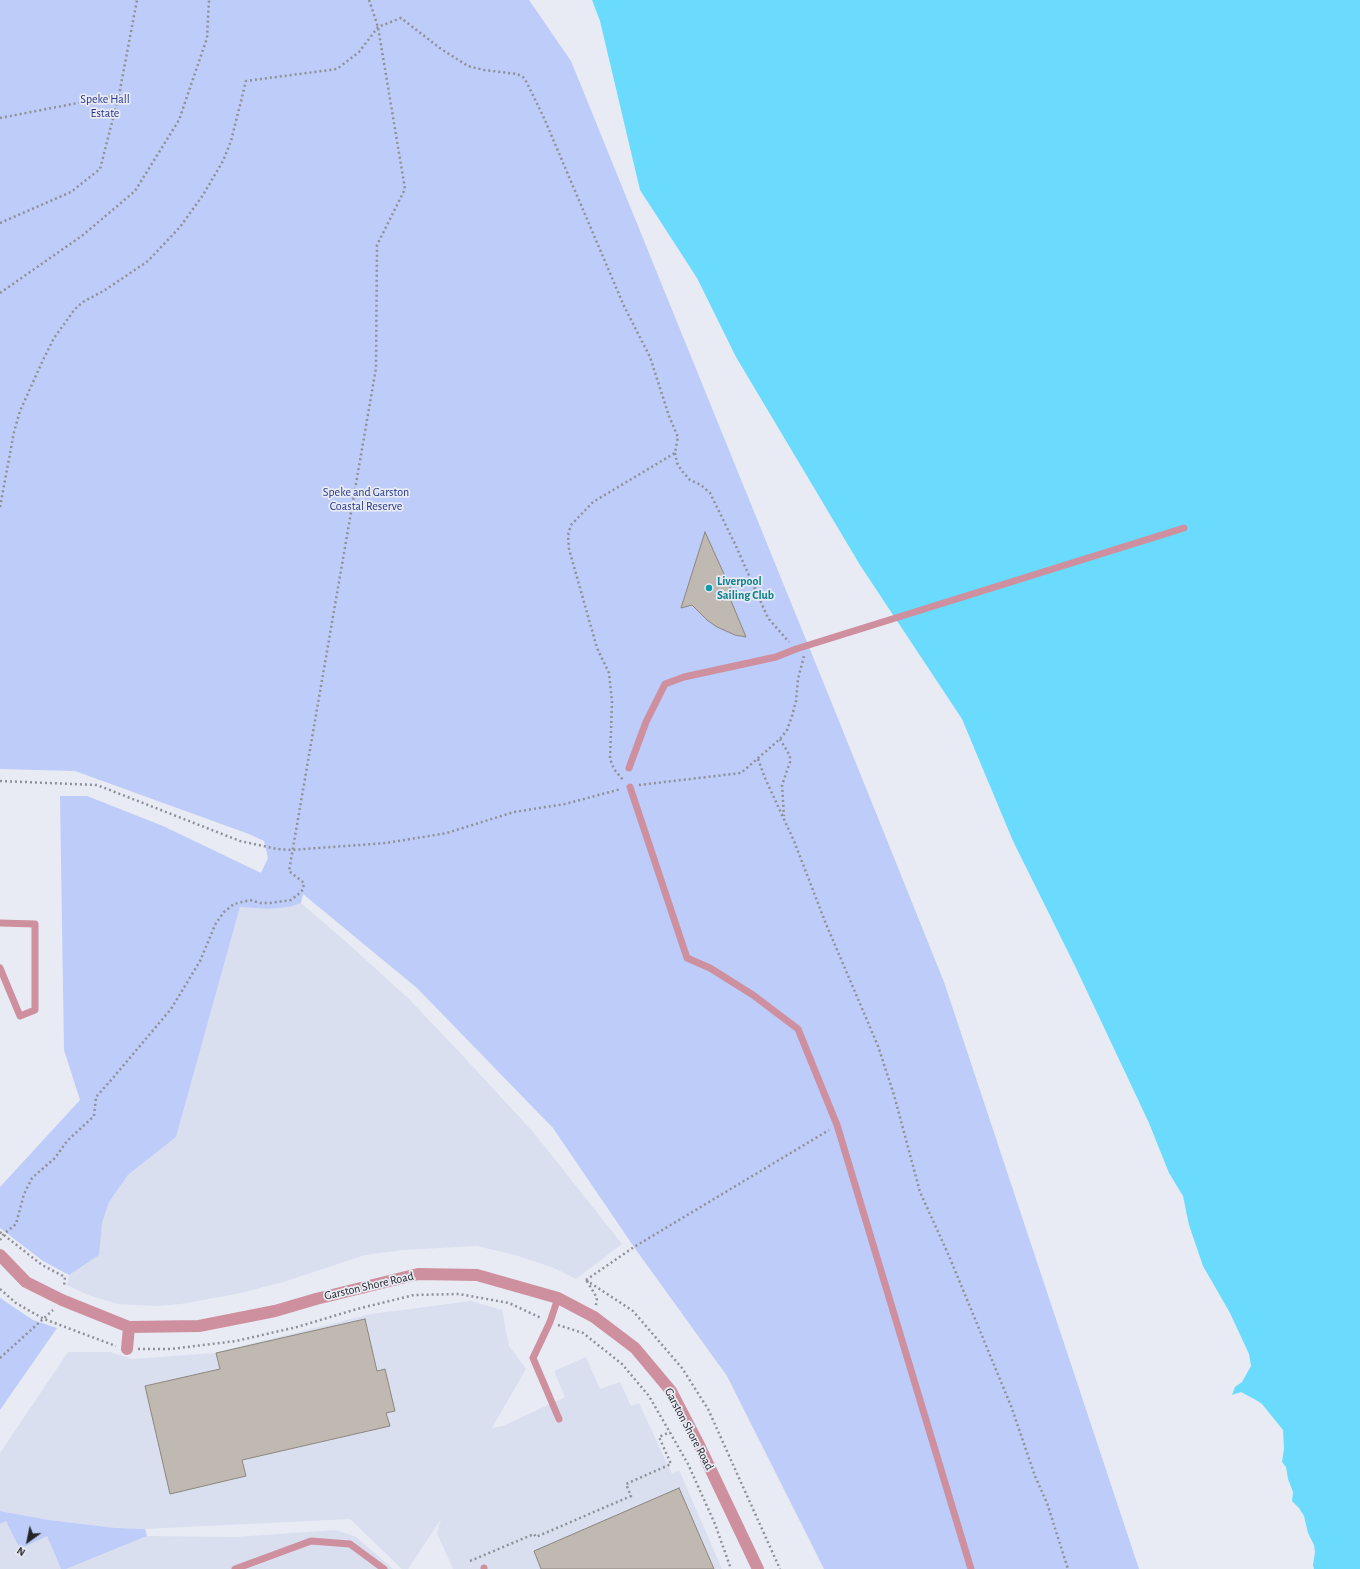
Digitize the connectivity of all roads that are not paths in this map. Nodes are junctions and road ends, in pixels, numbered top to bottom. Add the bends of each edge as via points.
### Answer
1 (1184, 528) dead end
2 (629, 768) dead end
3 (630, 787) road end
4 (0, 923) edge
5 (0, 968) edge
6 (0, 1255) edge
7 (558, 1298) junction
8 (129, 1328) junction
9 (127, 1349) road end
10 (559, 1419) dead end
11 (235, 1569) edge
12 (384, 1569) edge
13 (758, 1569) edge
14 (971, 1569) edge

1 - 2 lane via 776,657 684,677 665,684 646,722
3 - 14 lane via 687,958 710,968 798,1029 837,1125
4 - 5 lane via 35,924 35,1010 20,1016
6 - 8 street, Garston Shore Road via 26,1282
7 - 8 street, Garston Shore Road via 477,1274 418,1274 275,1311 199,1326
7 - 10 lane via 533,1358
7 - 13 street, Garston Shore Road via 594,1317 635,1348 671,1391
8 - 9 street
11 - 12 lane via 311,1541 350,1544

